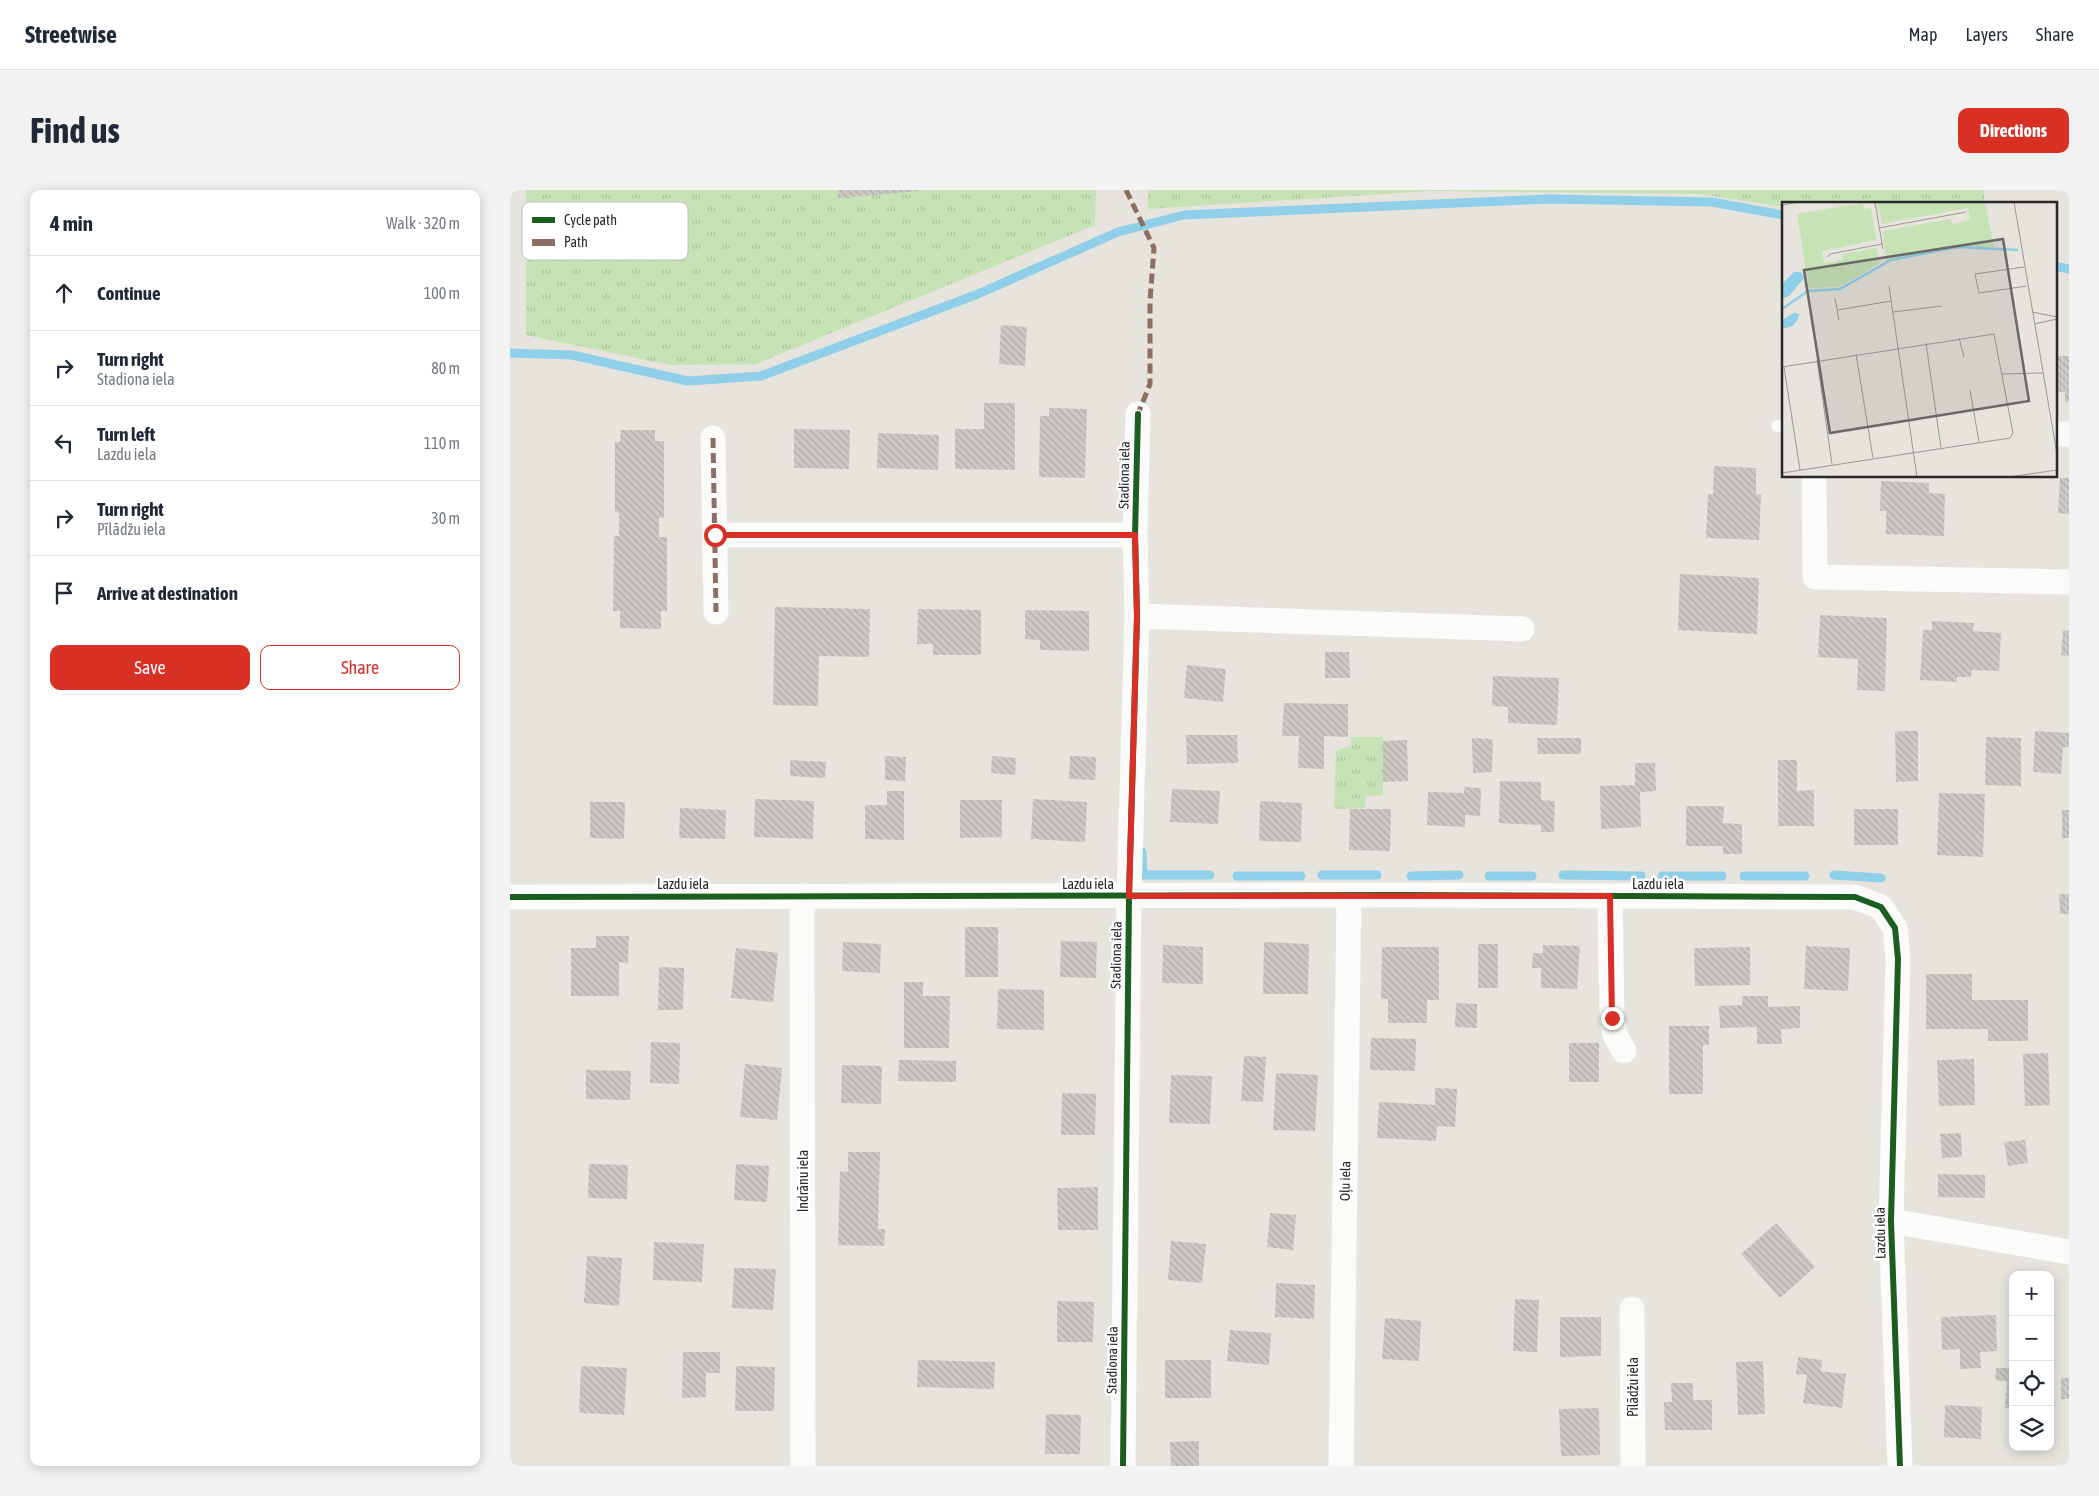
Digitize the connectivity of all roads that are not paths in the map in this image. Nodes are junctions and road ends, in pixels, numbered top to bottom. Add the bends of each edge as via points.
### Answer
1 (1138, 414) dead end
2 (2056, 434) edge
3 (2069, 434) edge
4 (713, 438) dead end
5 (1814, 478) edge
6 (715, 535) junction
7 (1135, 535) junction
8 (2069, 582) edge
9 (716, 612) dead end
10 (1137, 616) junction
11 (1522, 629) dead end
12 (802, 896) junction
13 (1129, 896) junction
14 (1349, 896) junction
15 (1610, 896) junction
16 (510, 897) edge
17 (1624, 1051) dead end
18 (1891, 1221) junction
19 (2069, 1252) edge
20 (1632, 1309) dead end
21 (803, 1466) edge
22 (1123, 1466) edge
23 (1341, 1466) edge
24 (1633, 1466) edge
25 (1900, 1466) edge

1 - 7 street, Stadiona iela
2 - 3 street
4 - 6 street
5 - 8 street via 1815,577
6 - 7 street
6 - 9 street
7 - 10 street, Stadiona iela
10 - 11 street
10 - 13 street, Stadiona iela
12 - 13 street, Lazdu iela
12 - 16 street, Lazdu iela
12 - 21 street, Indrānu iela
13 - 14 street, Lazdu iela
13 - 22 street, Stadiona iela
14 - 15 street, Lazdu iela
14 - 23 street, Oļu iela
15 - 17 street via 1612,1018 1615,1035
15 - 18 street, Lazdu iela via 1855,897 1881,907 1895,928 1898,959
18 - 19 street
18 - 25 street, Lazdu iela
20 - 24 street, Pīlādžu iela

